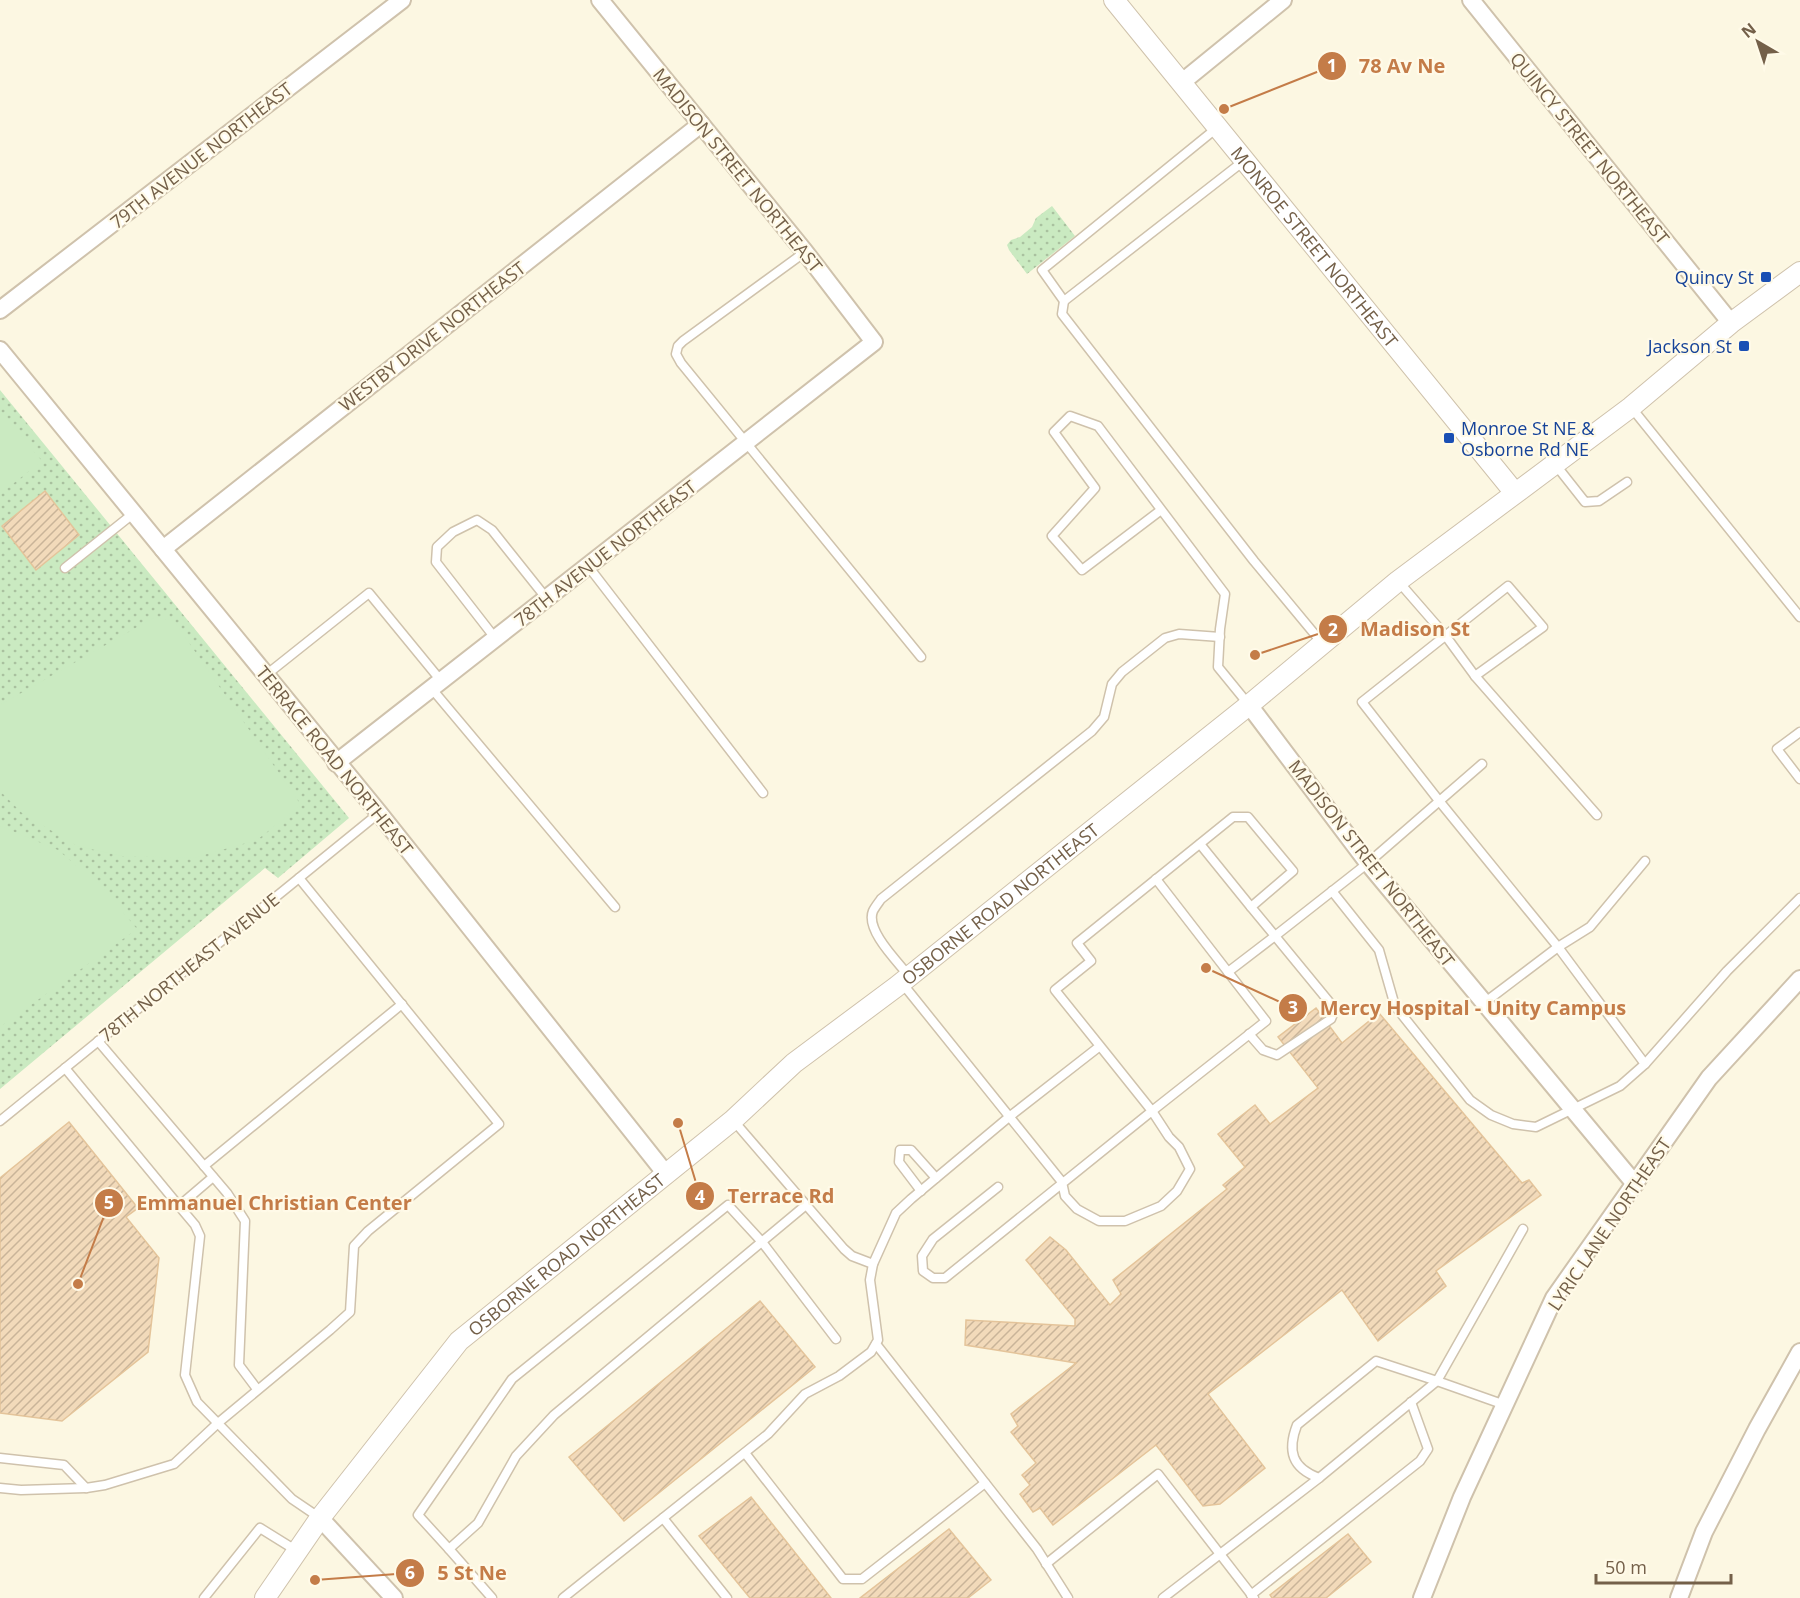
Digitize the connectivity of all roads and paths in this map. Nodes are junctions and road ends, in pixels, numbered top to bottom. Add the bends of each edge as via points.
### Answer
1 (402, 0) edge
2 (600, 0) edge
3 (1114, 0) edge
4 (1284, 0) edge
5 (1472, 0) edge
6 (1181, 83) junction
7 (700, 123) junction
8 (1218, 126) junction
9 (1245, 160) junction
10 (806, 252) junction
11 (1800, 272) edge
12 (1064, 301) junction
13 (0, 310) edge
14 (1731, 323) junction
15 (874, 342) joint
16 (0, 350) edge
17 (1631, 407) junction
18 (746, 442) junction
19 (1555, 464) junction
20 (1627, 482) dead end
21 (1515, 493) junction
22 (1161, 510) junction
23 (134, 513) junction
24 (164, 549) junction
25 (588, 566) junction
26 (65, 568) dead end
27 (1398, 581) junction
28 (547, 599) junction
29 (1799, 615) edge
30 (1445, 635) junction
31 (1220, 637) junction
32 (495, 638) junction
33 (1322, 644) junction
34 (921, 657) dead end
35 (266, 675) junction
36 (1475, 676) junction
37 (437, 685) junction
38 (1249, 705) junction
39 (1800, 732) edge
40 (336, 763) junction
41 (1482, 764) dead end
42 (1800, 779) edge
43 (763, 793) dead end
44 (1440, 802) junction
45 (379, 813) junction
46 (1598, 815) dead end
47 (1200, 844) junction
48 (1645, 861) dead end
49 (1368, 863) junction
50 (299, 878) junction
51 (1156, 879) junction
52 (1332, 891) junction
53 (1800, 898) edge
54 (615, 907) dead end
55 (1251, 907) junction
56 (1275, 936) junction
57 (1558, 947) junction
58 (1228, 972) junction
59 (1800, 979) edge
60 (906, 980) junction
61 (1484, 1003) junction
62 (402, 1004) junction
63 (1249, 1034) junction
64 (98, 1041) junction
65 (1100, 1046) junction
66 (1645, 1064) junction
67 (65, 1068) junction
68 (1573, 1110) junction
69 (1152, 1111) junction
70 (1009, 1117) junction
71 (733, 1120) junction
72 (0, 1121) edge
73 (204, 1166) junction
74 (666, 1174) junction
75 (213, 1177) junction
76 (936, 1178) junction
77 (1062, 1182) junction
78 (1635, 1184) junction
79 (998, 1187) dead end
80 (921, 1191) junction
81 (806, 1205) junction
82 (179, 1206) junction
83 (1523, 1229) dead end
84 (762, 1242) junction
85 (873, 1264) junction
86 (836, 1339) dead end
87 (876, 1344) junction
88 (1800, 1352) edge
89 (1437, 1381) junction
90 (257, 1389) junction
91 (1411, 1402) junction
92 (1505, 1405) junction
93 (218, 1423) junction
94 (745, 1453) junction
95 (0, 1458) edge
96 (1319, 1478) junction
97 (985, 1483) junction
98 (0, 1488) edge
99 (86, 1488) junction
100 (320, 1518) junction
101 (663, 1518) junction
102 (448, 1549) junction
103 (297, 1552) junction
104 (1220, 1554) junction
105 (1046, 1564) junction
106 (1253, 1596) edge
107 (204, 1598) edge
108 (265, 1598) edge
109 (394, 1598) edge
110 (492, 1598) edge
111 (563, 1598) edge
112 (727, 1598) edge
113 (1068, 1598) edge
114 (1163, 1598) edge
115 (1422, 1598) edge
116 (1679, 1598) edge

1 - 13 street, 79TH AVENUE NORTHEAST
2 - 7 street, MADISON STREET NORTHEAST
3 - 6 street, MONROE STREET NORTHEAST
4 - 6 street
5 - 14 street, QUINCY STREET NORTHEAST
6 - 8 street, MONROE STREET NORTHEAST
7 - 10 street, MADISON STREET NORTHEAST
7 - 24 street, WESTBY DRIVE NORTHEAST
8 - 9 street, MONROE STREET NORTHEAST
8 - 12 lane via 1041,270
9 - 12 lane
9 - 21 street, MONROE STREET NORTHEAST
10 - 15 street, MADISON STREET NORTHEAST
10 - 18 lane via 678,346 676,354 681,363
11 - 14 street, OSBORNE ROAD NORTHEAST
12 - 33 lane via 1062,314
14 - 17 street, OSBORNE ROAD NORTHEAST
15 - 18 street, 78TH AVENUE NORTHEAST
16 - 23 street, TERRACE ROAD NORTHEAST
17 - 19 street, OSBORNE ROAD NORTHEAST
17 - 29 lane
18 - 25 street, 78TH AVENUE NORTHEAST
18 - 34 lane
19 - 20 lane via 1585,502 1599,501
19 - 21 street, OSBORNE ROAD NORTHEAST
21 - 27 street, OSBORNE ROAD NORTHEAST
22 - 22 lane via 1098,426 1070,416 1054,432 1095,488 1052,536 1082,570
22 - 31 lane via 1225,594
23 - 24 street, TERRACE ROAD NORTHEAST
23 - 26 lane
24 - 35 street, TERRACE ROAD NORTHEAST
25 - 28 street, 78TH AVENUE NORTHEAST
25 - 43 lane
27 - 30 lane
27 - 33 street, OSBORNE ROAD NORTHEAST
28 - 32 street, 78TH AVENUE NORTHEAST
28 - 32 lane via 492,530 477,520 453,532 437,547 436,562
30 - 36 lane
30 - 36 lane via 1508,586 1543,627
30 - 44 lane via 1362,702
31 - 38 lane via 1218,667
31 - 60 lane via 1179,634 1165,638 1112,684 1104,717 1092,731 881,899 872,912 873,927
32 - 37 street, 78TH AVENUE NORTHEAST
33 - 38 street, OSBORNE ROAD NORTHEAST
35 - 37 lane via 369,592
35 - 40 street, TERRACE ROAD NORTHEAST
36 - 46 lane
37 - 40 street, 78TH AVENUE NORTHEAST
37 - 54 lane
38 - 49 street, MADISON STREET NORTHEAST
38 - 60 street, OSBORNE ROAD NORTHEAST
39 - 42 lane via 1777,749
40 - 45 street, TERRACE ROAD NORTHEAST
41 - 44 lane
44 - 49 lane
44 - 57 lane
45 - 50 lane, 78TH NORTHEAST AVENUE
45 - 74 street, TERRACE ROAD NORTHEAST
47 - 51 lane
47 - 55 lane
47 - 55 lane via 1233,817 1248,817 1293,871
48 - 57 lane via 1590,927
49 - 52 lane
49 - 61 street, MADISON STREET NORTHEAST
50 - 62 lane
50 - 64 lane, 78TH NORTHEAST AVENUE
51 - 58 lane
51 - 65 lane via 1077,943 1091,961 1055,990
52 - 56 lane
52 - 68 lane via 1379,950 1395,1006 1470,1100 1491,1115 1513,1124 1536,1127
53 - 66 lane via 1727,971
55 - 56 lane
56 - 58 lane
56 - 63 lane via 1335,1009 1331,1019 1277,1055 1263,1050
57 - 61 lane
57 - 66 lane
58 - 63 lane via 1266,1021
59 - 78 street, LYRIC LANE NORTHEAST via 1709,1078
60 - 70 lane
60 - 71 street, OSBORNE ROAD NORTHEAST via 794,1063
61 - 68 street, MADISON STREET NORTHEAST
62 - 73 lane
62 - 90 lane via 498,1124 354,1246 350,1311
63 - 69 lane
64 - 67 lane, 78TH NORTHEAST AVENUE
64 - 73 lane
65 - 69 lane
65 - 70 lane
66 - 68 lane via 1620,1086
67 - 72 lane, 78TH NORTHEAST AVENUE
67 - 82 lane
68 - 78 street, MADISON STREET NORTHEAST
69 - 77 lane
69 - 77 lane via 1190,1169 1178,1191 1161,1206 1125,1221 1099,1221 1077,1209 1065,1196
70 - 76 lane
70 - 77 lane
71 - 74 street, OSBORNE ROAD NORTHEAST
71 - 81 lane
73 - 75 lane
74 - 100 street, OSBORNE ROAD NORTHEAST via 459,1341
75 - 82 lane
75 - 90 lane via 245,1221 239,1365
76 - 80 lane
76 - 80 lane via 912,1150 900,1150 899,1162
77 - 79 lane via 945,1278 933,1278 923,1271 922,1256 933,1239
78 - 92 street, LYRIC LANE NORTHEAST via 1554,1298
80 - 85 lane via 896,1213
81 - 84 lane
81 - 85 lane via 844,1249
82 - 93 lane via 200,1236 185,1375 197,1402
83 - 89 lane
84 - 86 lane
84 - 102 lane via 554,1415 516,1456 478,1523
84 - 102 lane via 729,1205 512,1379 418,1515
85 - 87 lane via 870,1280
87 - 94 lane via 839,1376 806,1394
87 - 97 lane
88 - 116 street via 1704,1532
89 - 91 lane
89 - 92 lane
89 - 96 lane via 1376,1361 1297,1425 1291,1441 1296,1463
90 - 93 lane
91 - 96 lane
91 - 106 lane via 1428,1449 1420,1461
92 - 115 street, LYRIC LANE NORTHEAST via 1462,1497
93 - 99 lane via 174,1464
93 - 100 lane via 291,1499
94 - 97 lane via 843,1579 862,1579
94 - 101 lane
95 - 99 lane via 64,1465
96 - 104 lane
97 - 105 lane
98 - 99 lane
100 - 103 street, OSBORNE ROAD NORTHEAST
100 - 109 street
101 - 111 lane
101 - 112 lane
102 - 110 lane
103 - 107 lane via 260,1528
103 - 108 street, OSBORNE ROAD NORTHEAST
104 - 105 lane via 1158,1474
104 - 106 lane
104 - 114 lane
105 - 113 lane

